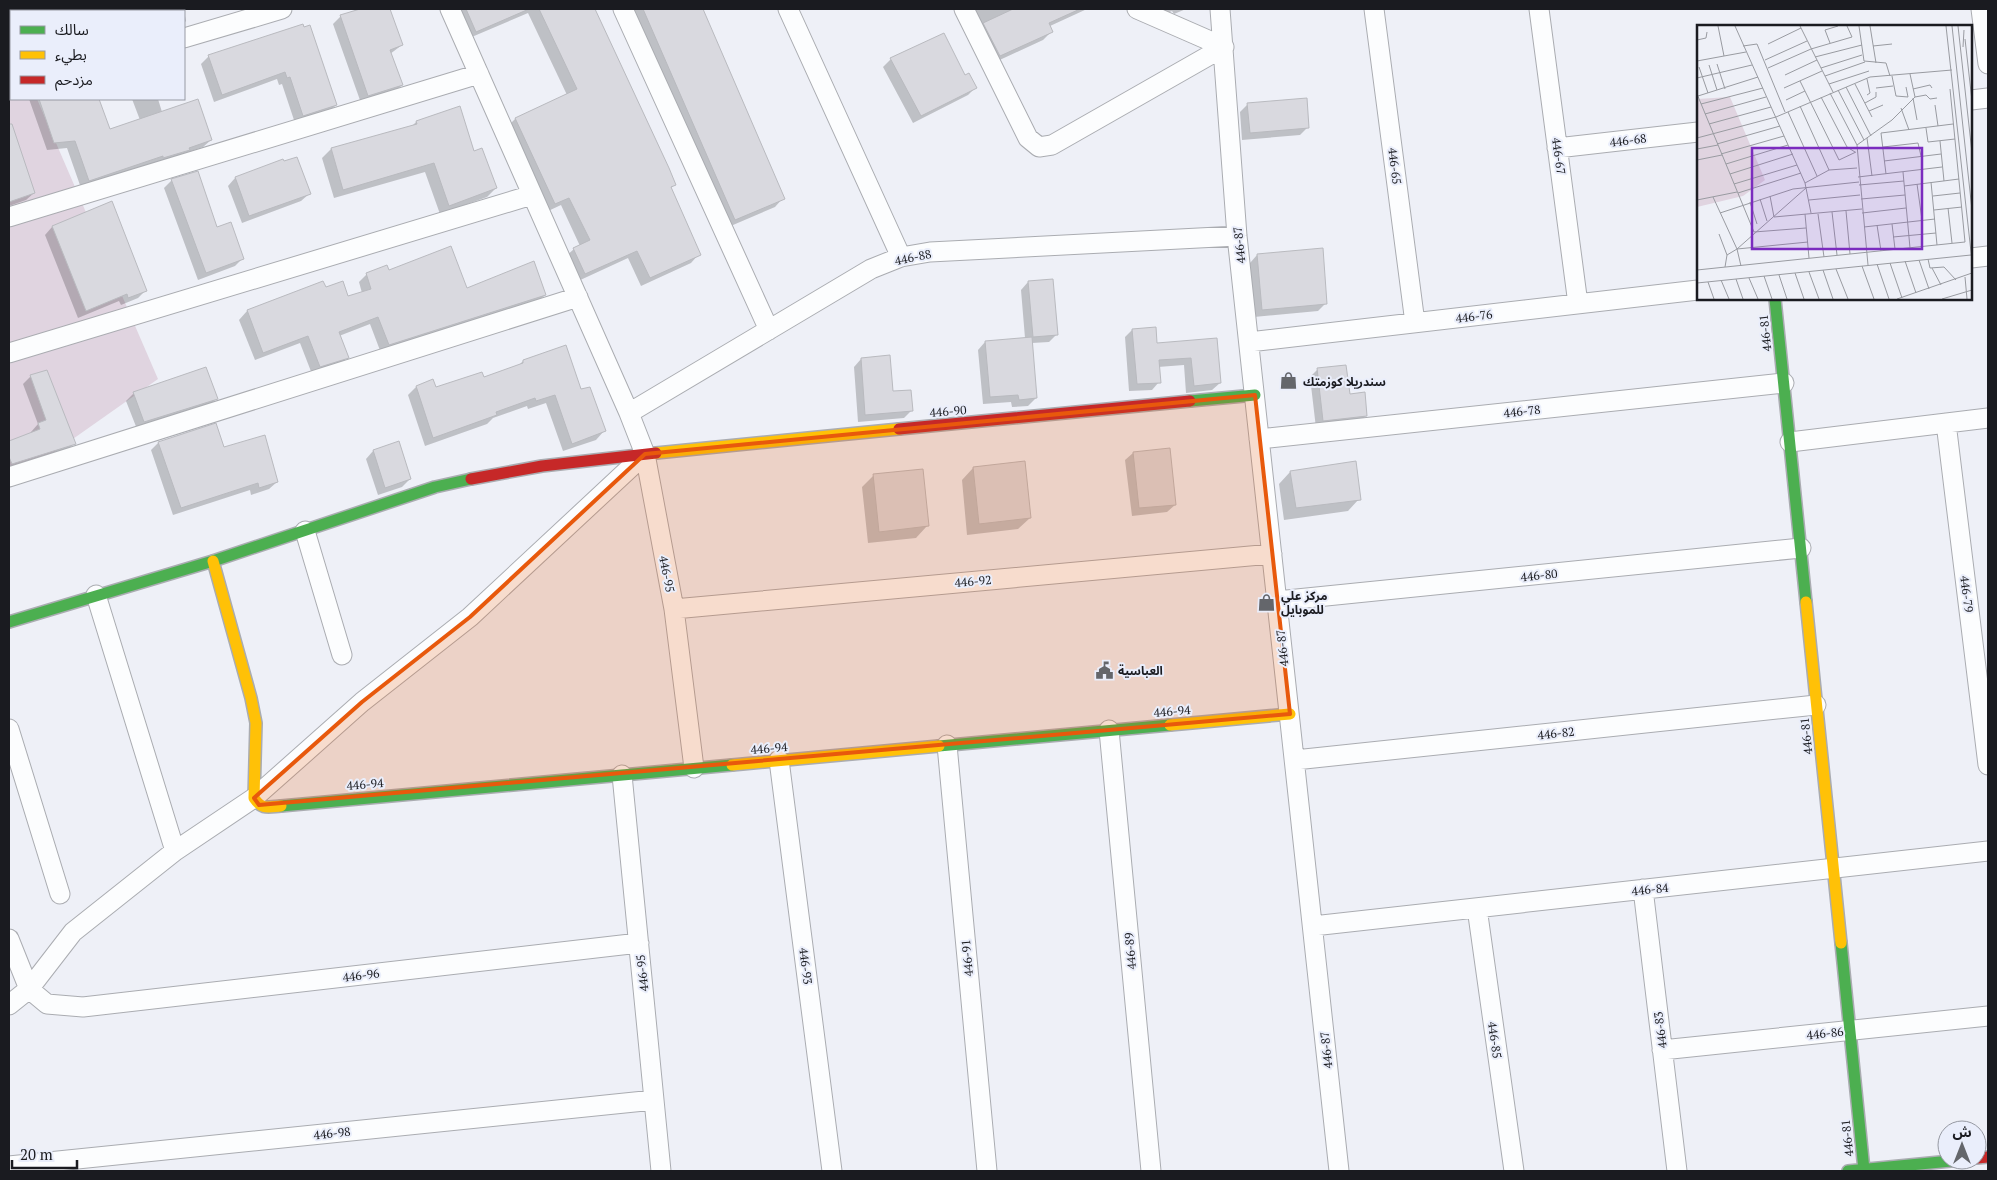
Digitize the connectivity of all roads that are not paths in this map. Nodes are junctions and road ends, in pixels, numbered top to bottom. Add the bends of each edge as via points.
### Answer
1 (282, 9) edge
2 (450, 9) edge
3 (623, 9) edge
4 (788, 9) edge
5 (964, 9) edge
6 (1137, 9) edge
7 (1220, 9) edge
8 (1374, 9) edge
9 (1539, 9) edge
10 (1981, 9) edge
11 (185, 38) edge
12 (1224, 47) junction
13 (1988, 64) edge
14 (479, 74) junction
15 (1988, 98) edge
16 (1972, 100) edge
17 (1697, 132) edge
18 (1558, 148) junction
19 (532, 195) junction
20 (9, 217) edge
21 (1238, 236) junction
22 (1988, 256) edge
23 (901, 257) junction
24 (1972, 258) edge
25 (1697, 290) edge
26 (578, 297) junction
27 (1775, 300) edge
28 (1578, 304) junction
29 (1415, 322) junction
30 (769, 330) junction
31 (1249, 342) junction
32 (9, 353) edge
33 (1784, 383) junction
34 (1255, 395) junction
35 (629, 413) junction
36 (1988, 418) edge
37 (1946, 423) junction
38 (1260, 439) junction
39 (1790, 442) junction
40 (645, 454) junction
41 (9, 476) edge
42 (305, 531) junction
43 (1800, 548) junction
44 (1272, 554) junction
45 (213, 561) junction
46 (96, 595) junction
47 (1277, 601) junction
48 (674, 609) junction
49 (9, 622) edge
50 (342, 655) dead end
51 (1816, 705) junction
52 (1290, 714) junction
53 (9, 729) edge
54 (1109, 730) junction
55 (947, 745) junction
56 (779, 760) junction
57 (1295, 760) junction
58 (1988, 765) edge
59 (694, 768) junction
60 (622, 775) junction
61 (254, 798) junction
62 (175, 851) junction
63 (1988, 851) edge
64 (1833, 868) junction
65 (1643, 889) junction
66 (60, 894) dead end
67 (1477, 908) junction
68 (1313, 926) junction
69 (9, 940) edge
70 (639, 943) junction
71 (29, 989) junction
72 (9, 1005) edge
73 (1988, 1016) edge
74 (1850, 1031) junction
75 (1662, 1050) junction
76 (654, 1100) junction
77 (1937, 1162) edge
78 (9, 1166) edge
79 (1864, 1170) junction
80 (661, 1171) edge
81 (832, 1171) edge
82 (987, 1171) edge
83 (1151, 1171) edge
84 (1339, 1171) edge
85 (1514, 1171) edge
86 (1677, 1171) edge
87 (1848, 1171) edge

1 - 11 street
2 - 14 street, 446-95
3 - 30 street
4 - 23 street
5 - 12 street via 1028,138 1039,146 1052,146
6 - 12 street
7 - 12 street, 446-87
8 - 29 street, 446-65
9 - 18 street, 446-67
10 - 13 street
12 - 21 street, 446-87
14 - 19 street, 446-95
14 - 20 street
15 - 16 street
17 - 18 street, 446-68
18 - 28 street, 446-67
19 - 26 street, 446-95
19 - 32 street
21 - 23 street, 446-88 via 930,252
21 - 31 street, 446-87
22 - 24 street
23 - 30 street, 446-88 via 872,270
25 - 28 street, 446-76
26 - 35 street, 446-95
26 - 41 street
27 - 33 street, 446-81
28 - 29 street, 446-76
29 - 31 street, 446-76
30 - 35 street, 446-88
31 - 34 street, 446-87
33 - 38 street, 446-78
33 - 39 street, 446-81
34 - 38 street, 446-87
34 - 40 street, 446-90
35 - 40 street, 446-95
36 - 37 street
37 - 39 street
37 - 58 street, 446-79
38 - 44 street, 446-87
39 - 43 street, 446-81
40 - 42 street, 446-90 via 487,475 435,487
40 - 48 street, 446-95
40 - 61 street via 470,617 362,702
42 - 45 street, 446-90
42 - 50 street
43 - 47 street, 446-80
43 - 51 street, 446-81
44 - 47 street, 446-87
44 - 48 street, 446-92
45 - 46 street, 446-90
45 - 61 street via 256,723
46 - 49 street, 446-90
46 - 62 street
47 - 52 street, 446-87
48 - 59 street, 446-95
51 - 57 street, 446-82
51 - 64 street, 446-81
52 - 54 street, 446-94
52 - 57 street, 446-87
53 - 66 street
54 - 55 street, 446-94
54 - 83 street, 446-89
55 - 56 street, 446-94
55 - 82 street, 446-91
56 - 59 street, 446-94
56 - 81 street, 446-93
57 - 68 street, 446-87
59 - 60 street, 446-94
60 - 61 street, 446-94 via 266,807 258,805
60 - 70 street, 446-95
61 - 62 street
62 - 71 street via 73,932
63 - 64 street, 446-84
64 - 65 street, 446-84
64 - 74 street, 446-81
65 - 67 street, 446-84
65 - 75 street, 446-83
67 - 68 street, 446-84
67 - 85 street, 446-85
68 - 84 street, 446-87
69 - 71 street
70 - 71 street, 446-96 via 84,1007 47,1004
70 - 76 street, 446-95
71 - 72 street
73 - 74 street, 446-86
74 - 75 street, 446-86
74 - 79 street, 446-81
75 - 86 street, 446-83
76 - 78 street, 446-98
76 - 80 street, 446-95
77 - 79 street
79 - 87 street

